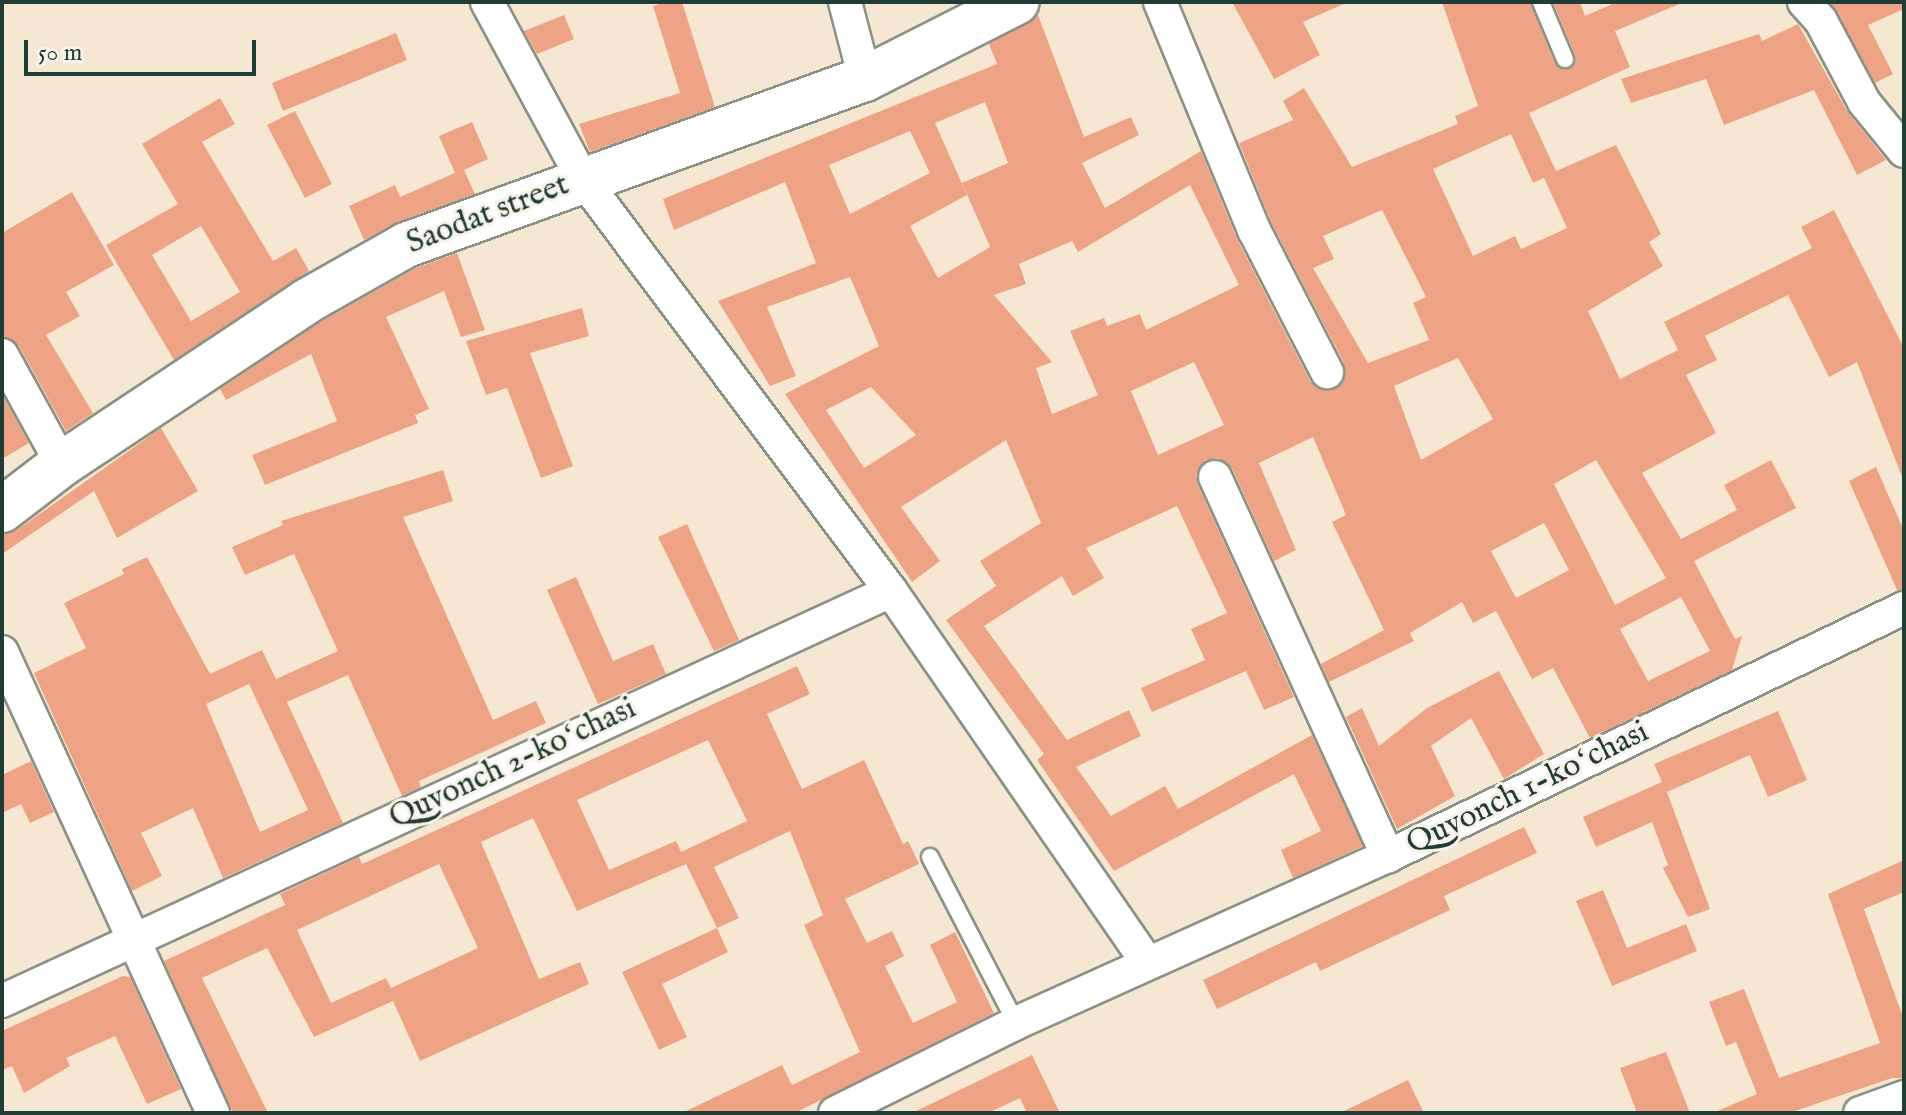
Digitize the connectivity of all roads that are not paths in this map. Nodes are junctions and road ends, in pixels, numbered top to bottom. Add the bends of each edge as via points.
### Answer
1 (487, 2) edge
2 (845, 2) edge
3 (1017, 2) edge
4 (1160, 2) edge
5 (1541, 2) edge
6 (1804, 2) edge
7 (1565, 59) dead end
8 (865, 79) junction
9 (1904, 151) edge
10 (582, 178) junction
11 (2, 355) edge
12 (1327, 372) dead end
13 (62, 464) junction
14 (1215, 477) dead end
15 (2, 510) edge
16 (891, 591) junction
17 (1904, 608) edge
18 (2, 652) edge
19 (1388, 856) junction
20 (930, 857) dead end
21 (135, 936) junction
22 (1148, 963) junction
23 (2, 1001) edge
24 (1016, 1023) junction
25 (1904, 1097) edge
26 (213, 1113) edge
27 (835, 1113) edge
28 (1860, 1113) edge

1 - 10 street
2 - 8 street
3 - 8 street, Saodat street
4 - 12 street via 1254,230
5 - 7 lane
6 - 9 street via 1821,21 1864,102
8 - 10 street, Saodat street
10 - 13 street, Saodat street via 406,245 307,301
10 - 16 street
11 - 13 street
13 - 15 street, Saodat street
14 - 19 street
16 - 21 street, Quvonch 2-koʻchasi
16 - 22 street
17 - 19 street, Quvonch 1-koʻchasi
18 - 21 street
19 - 22 street, Quvonch 1-koʻchasi
20 - 24 lane
21 - 23 street, Quvonch 2-koʻchasi
21 - 26 street
22 - 24 street
24 - 27 street
25 - 28 street

